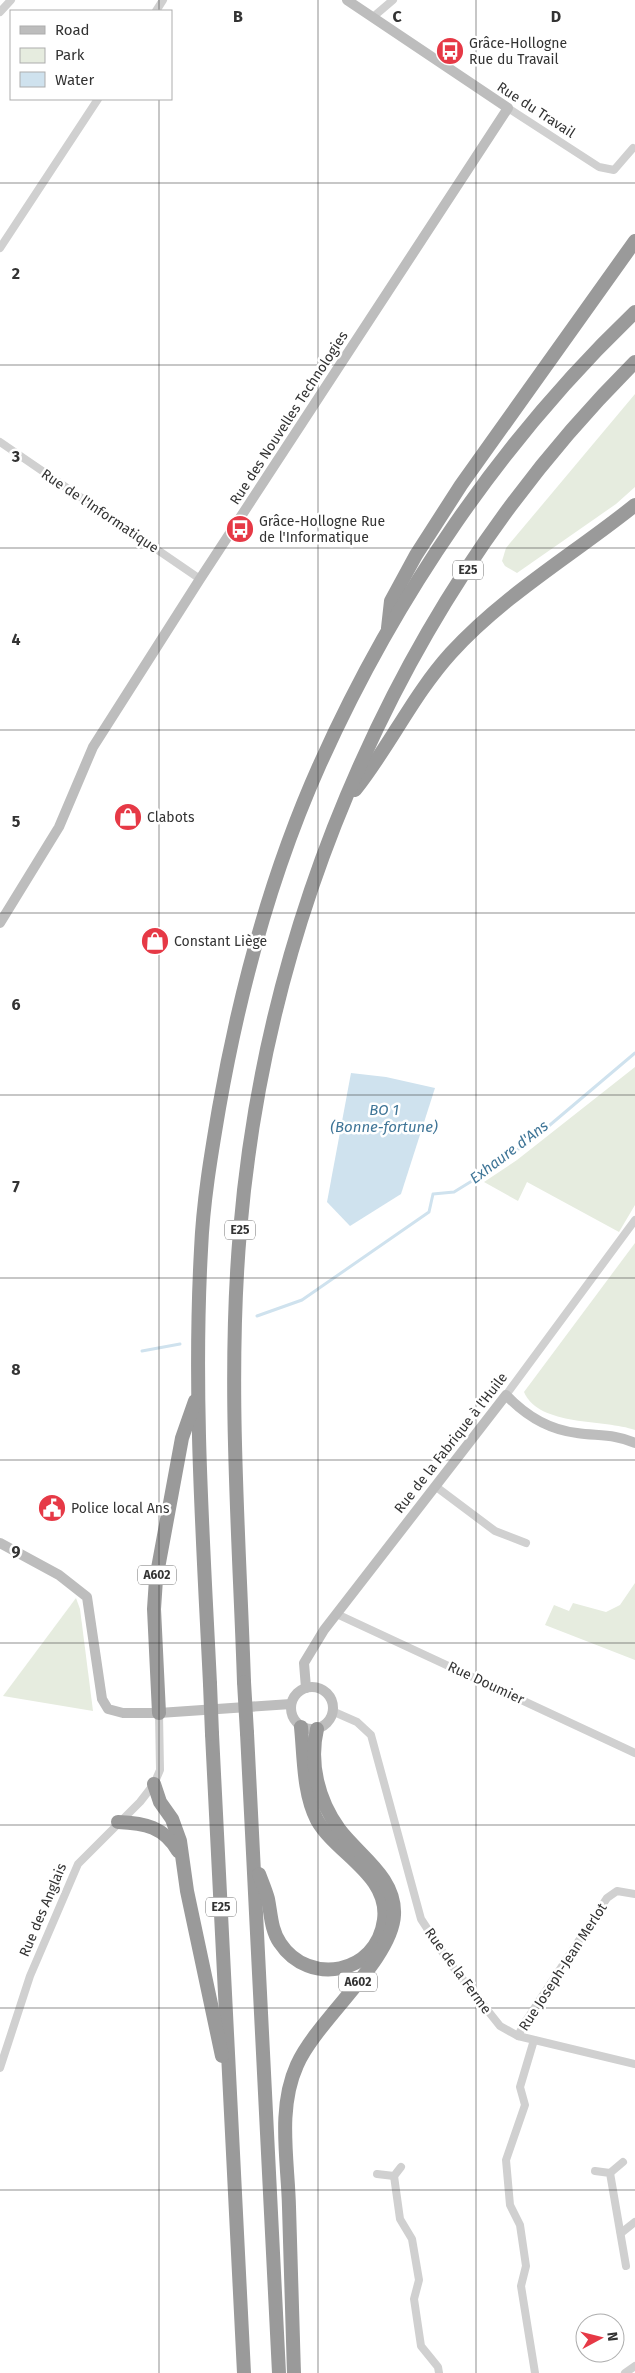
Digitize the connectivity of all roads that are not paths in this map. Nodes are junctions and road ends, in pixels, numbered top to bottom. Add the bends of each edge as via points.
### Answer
1 (11, 0) edge
2 (347, 0) edge
3 (393, 0) edge
4 (0, 12) edge
5 (374, 17) junction
6 (97, 100) edge
7 (508, 108) junction
8 (634, 148) dead end
9 (635, 241) edge
10 (0, 248) edge
11 (635, 312) edge
12 (635, 362) edge
13 (0, 442) edge
14 (635, 505) edge
15 (200, 579) junction
16 (387, 634) junction
17 (344, 804) junction
18 (0, 923) edge
19 (635, 1220) edge
20 (198, 1392) junction
21 (506, 1395) junction
22 (635, 1443) edge
23 (435, 1486) junction
24 (0, 1543) edge
25 (526, 1543) dead end
26 (337, 1614) junction
27 (306, 1688) junction
28 (292, 1704) junction
29 (332, 1711) junction
30 (159, 1713) junction
31 (301, 1727) junction
32 (317, 1729) junction
33 (635, 1753) edge
34 (154, 1784) junction
35 (118, 1822) junction
36 (182, 1858) junction
37 (254, 1862) junction
38 (635, 1894) edge
39 (518, 2036) junction
40 (534, 2040) junction
41 (635, 2064) edge
42 (0, 2068) edge
43 (229, 2080) junction
44 (622, 2162) dead end
45 (269, 2164) junction
46 (401, 2167) dead end
47 (595, 2171) dead end
48 (610, 2173) junction
49 (377, 2174) dead end
50 (394, 2176) junction
51 (635, 2222) edge
52 (621, 2233) junction
53 (289, 2249) junction
54 (626, 2266) dead end
55 (635, 2366) edge
56 (244, 2373) edge
57 (279, 2373) edge
58 (294, 2373) edge
59 (439, 2373) edge
60 (535, 2373) edge
61 (625, 2373) edge

1 - 4 street
2 - 5 street, Rue du Travail
3 - 5 street
5 - 7 street, Rue du Travail
6 - 10 street
7 - 8 street, Rue du Travail via 599,167 614,170
7 - 15 street, Rue des Nouvelles Technologies
9 - 16 highway via 462,485 416,556 391,601
11 - 16 highway, E25 via 558,391 510,451 458,520
12 - 17 highway, E25 via 549,459 455,590 409,667 362,760
13 - 15 street, Rue de l'Informatique
14 - 17 highway via 511,597 452,652 416,698 372,769
15 - 18 street, Rue des Nouvelles Technologies via 93,747 59,827
16 - 20 highway, E25 via 319,766 282,862 238,1008 210,1157 201,1246
17 - 37 highway, E25, bridge via 313,885 286,970 261,1070 248,1150 235,1297 234,1383 244,1682
19 - 21 street, Rue de la Fabrique à l'Huile
20 - 30 highway, A602 via 182,1438 156,1579 154,1609
20 - 43 highway, E25, bridge
21 - 22 street via 528,1415 555,1428 576,1434 614,1436
21 - 23 street, Rue de la Fabrique à l'Huile
23 - 25 street via 495,1531
23 - 26 street, Rue de la Fabrique à l'Huile
24 - 30 street via 59,1575 87,1597 102,1699 108,1709 123,1713
26 - 27 street, Rue de la Fabrique à l'Huile via 304,1663
26 - 33 street, Rue Doumier
27 - 28 street via 294,1696
27 - 29 street via 325,1692 330,1697
28 - 30 street
28 - 31 street via 293,1718
29 - 32 street via 329,1720
29 - 39 street, Rue de la Ferme via 357,1722 371,1735 421,1919 449,1962 500,2026
30 - 34 street, Rue des Anglais via 160,1770
31 - 32 street
31 - 37 highway, A602 via 310,1803 317,1820 332,1840 374,1881 383,1902 384,1920 371,1950 360,1960 335,1970 306,1966 293,1958 279,1942 268,1897
32 - 53 highway, A602 via 315,1759 321,1795 340,1829 389,1887 394,1915 391,1930 370,1967 308,2046 290,2086 286,2127
34 - 35 street, Rue des Anglais
34 - 36 highway via 160,1802 172,1819
35 - 36 highway via 142,1823 163,1831
35 - 42 street, Rue des Anglais via 78,1864 30,1976
36 - 43 highway via 216,2035
37 - 45 highway, E25
38 - 39 street, Rue Joseph-Jean Merlot via 617,1891 607,1898
39 - 40 street, Rue de la Ferme
40 - 41 street, Rue de la Ferme
40 - 60 street via 520,2087 525,2105 506,2160 510,2205 520,2225 526,2266 521,2286
43 - 56 highway, E25
44 - 48 street
45 - 53 highway, A602
45 - 57 highway, E25
46 - 50 street
47 - 48 street
48 - 52 street
49 - 50 street
50 - 59 street via 400,2219 412,2239 419,2280 414,2298 421,2346
51 - 52 street
52 - 54 street
53 - 58 highway, A602
55 - 61 street

